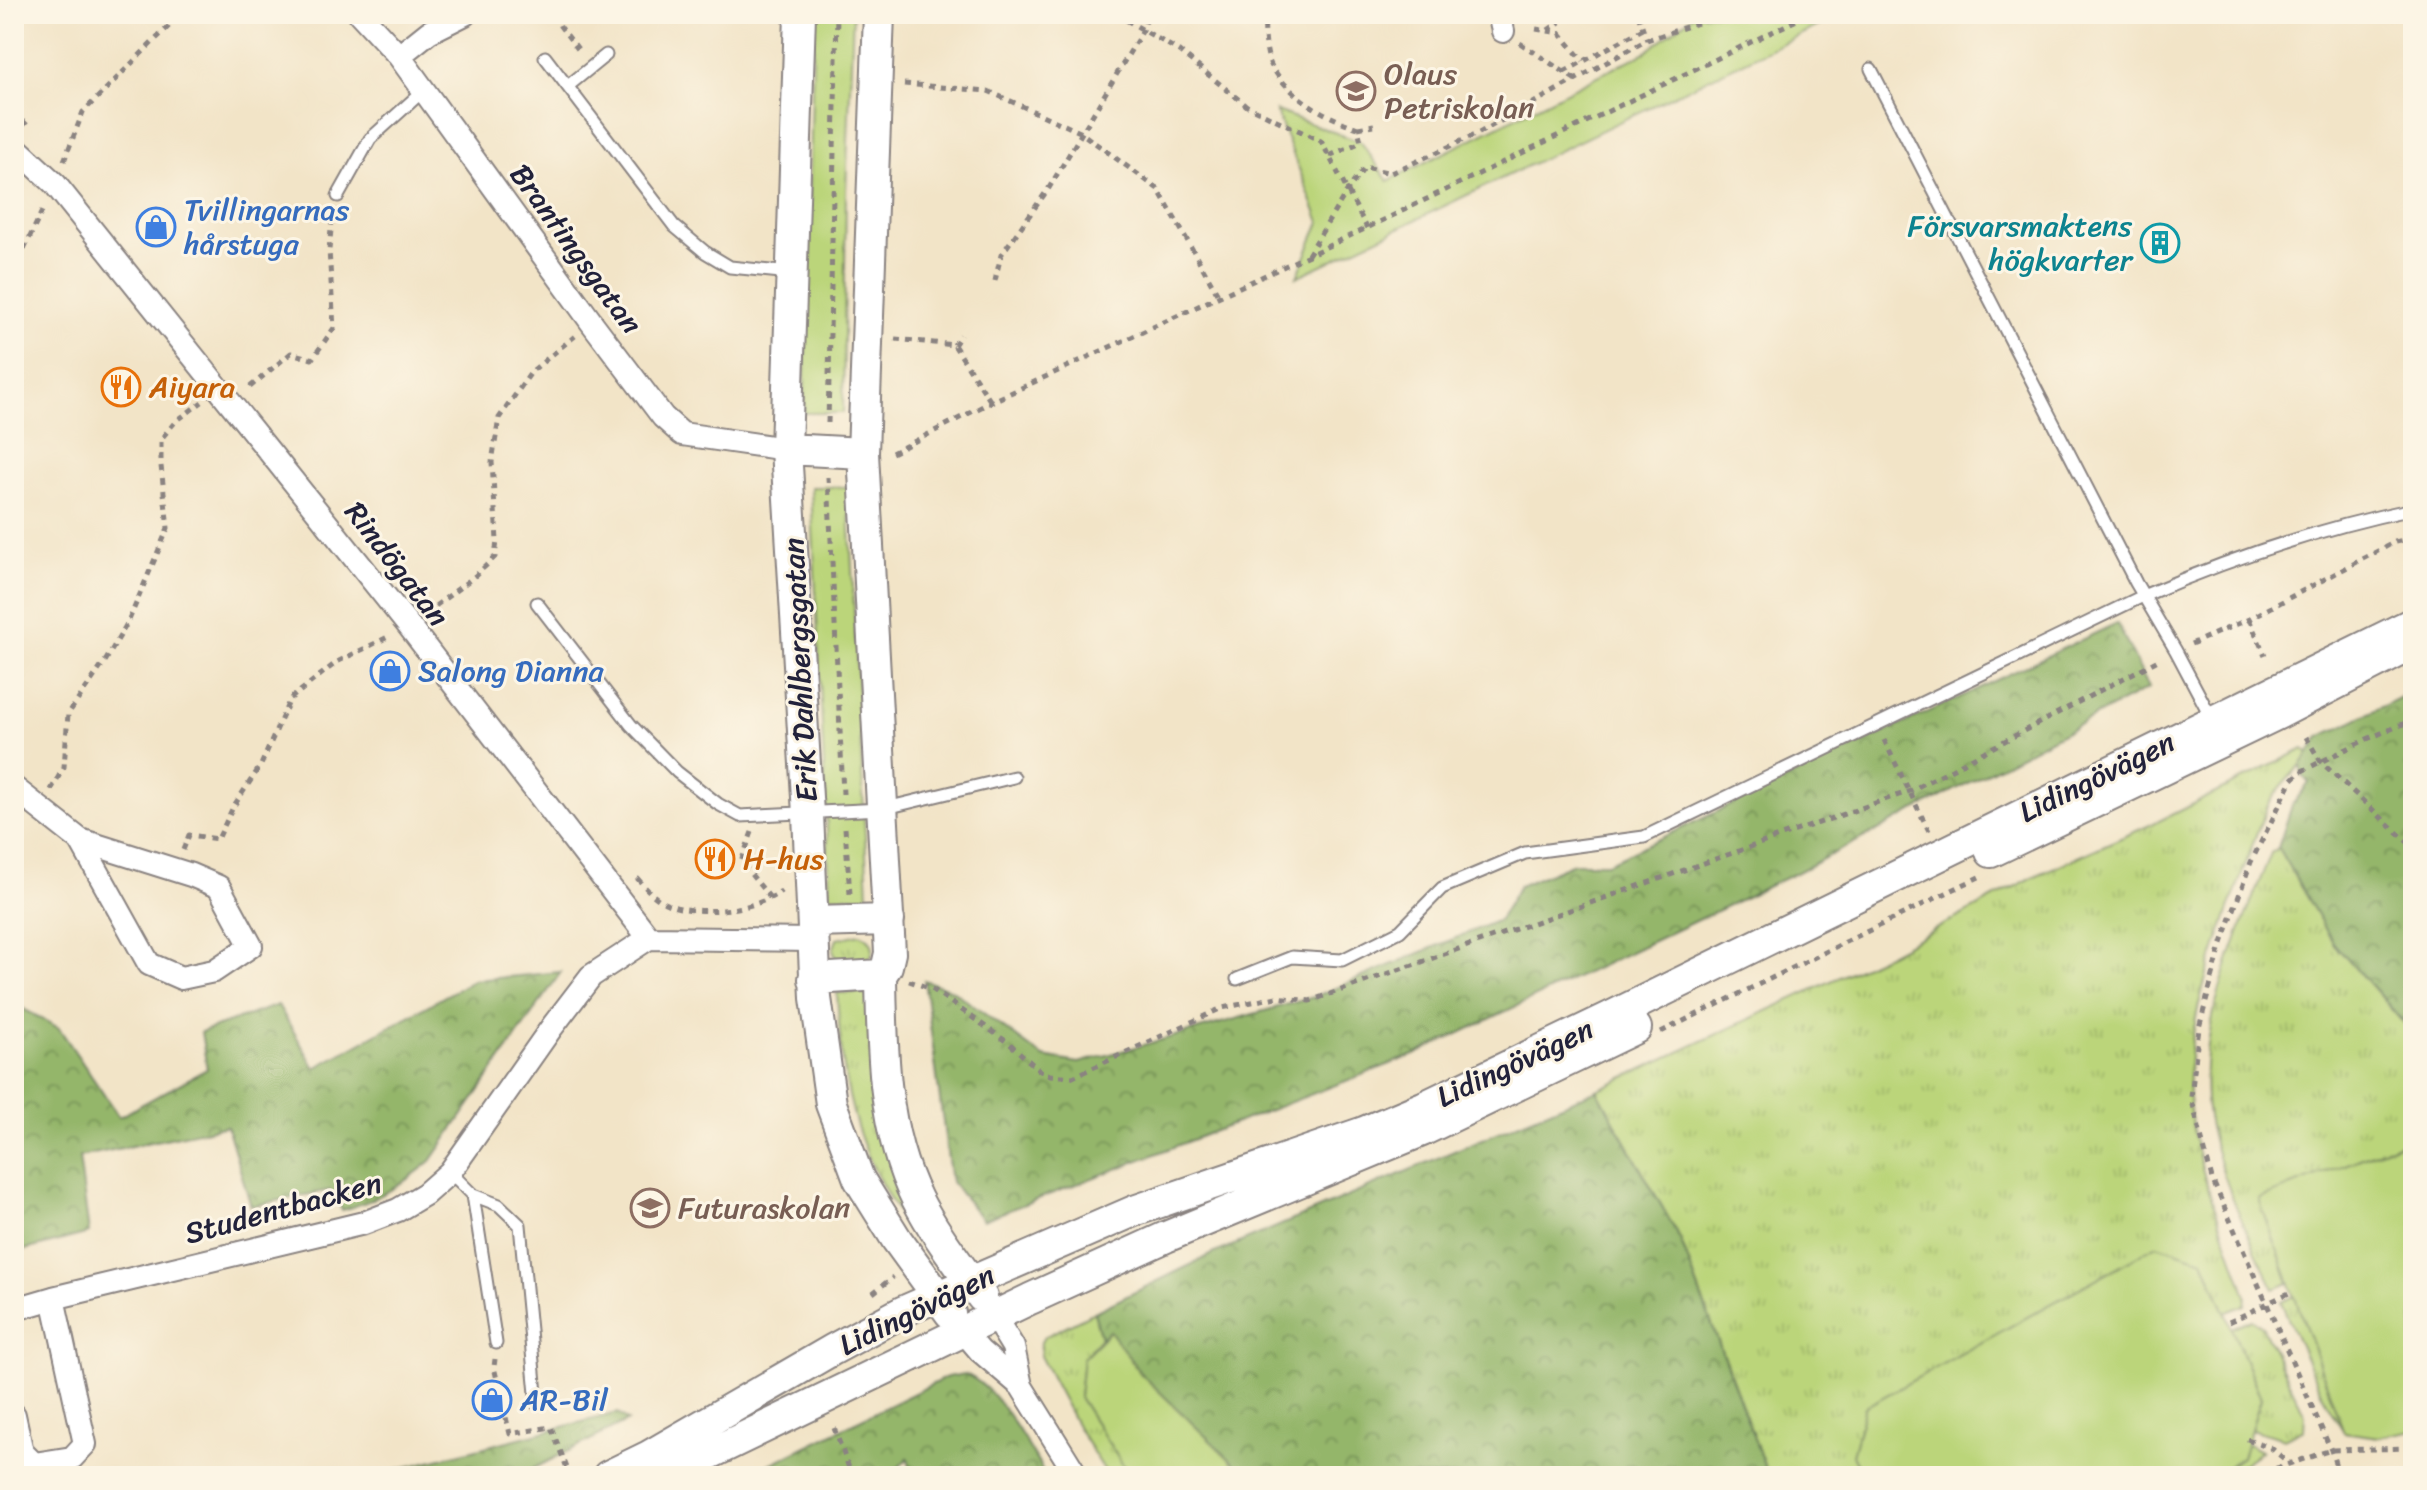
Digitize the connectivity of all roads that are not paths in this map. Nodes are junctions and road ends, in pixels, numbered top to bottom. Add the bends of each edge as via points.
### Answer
1 (360, 14) edge
2 (465, 14) edge
3 (800, 14) edge
4 (879, 14) edge
5 (606, 55) dead end
6 (399, 56) junction
7 (545, 57) dead end
8 (1871, 69) dead end
9 (568, 86) junction
10 (424, 90) junction
11 (14, 146) edge
12 (338, 196) road end
13 (792, 273) junction
14 (786, 449) junction
15 (863, 453) junction
16 (2413, 509) edge
17 (2143, 596) junction
18 (537, 603) dead end
19 (2413, 623) edge
20 (2413, 645) edge
21 (2212, 720) junction
22 (1014, 777) dead end
23 (14, 788) edge
24 (882, 809) junction
25 (808, 814) junction
26 (80, 840) junction
27 (889, 920) junction
28 (813, 931) junction
29 (649, 938) junction
30 (881, 975) junction
31 (814, 979) junction
32 (1237, 979) dead end
33 (450, 1172) junction
34 (473, 1195) junction
35 (971, 1281) junction
36 (938, 1297) junction
37 (53, 1298) junction
38 (14, 1312) edge
39 (994, 1316) junction
40 (963, 1331) junction
41 (496, 1343) road end
42 (1021, 1386) junction
43 (537, 1404) dead end
44 (14, 1415) edge
45 (608, 1476) edge
46 (664, 1476) edge
47 (1077, 1476) edge

1 - 6 street, Brantingsgatan
2 - 6 street via 429,32
3 - 13 main road, Erik Dahlbergsgatan
4 - 15 main road
5 - 9 lane
6 - 10 street, Brantingsgatan
7 - 9 lane
8 - 17 lane
9 - 13 lane via 674,226 694,243 730,267
10 - 12 lane via 370,139
10 - 14 street, Brantingsgatan via 663,417 682,434
11 - 29 street, Rindögatan via 55,184 409,626
13 - 14 main road, Erik Dahlbergsgatan
14 - 15 main road
14 - 25 main road, Erik Dahlbergsgatan
15 - 24 main road
16 - 17 lane via 2359,520
17 - 21 lane
17 - 32 lane via 1644,837 1525,853 1442,888 1400,931 1342,960 1292,957
18 - 25 lane via 631,725 718,804 740,816
19 - 21 main road, Lidingövägen
20 - 39 main road, Lidingövägen via 1422,1131 1166,1237
21 - 35 main road, Lidingövägen via 1423,1107 1134,1211
22 - 24 lane
23 - 26 street
24 - 25 lane
24 - 27 main road
25 - 28 main road, Erik Dahlbergsgatan
26 - 26 street via 149,964 181,978 214,971 251,946 219,887
27 - 28 main road
27 - 30 main road via 890,953
28 - 29 street
28 - 31 main road, Erik Dahlbergsgatan
29 - 33 street, Studentbacken via 591,976
30 - 31 main road
30 - 35 main road via 888,1099 897,1150 918,1202
31 - 36 main road, Erik Dahlbergsgatan via 831,1104 843,1140 875,1207
33 - 34 lane
33 - 37 street, Studentbacken via 425,1194 364,1223
34 - 41 lane
34 - 43 lane via 499,1205 520,1225
35 - 36 main road, Lidingövägen
35 - 39 main road
36 - 40 main road, Erik Dahlbergsgatan
36 - 45 main road, Lidingövägen via 844,1343
37 - 38 street, Studentbacken
37 - 44 street via 85,1444 72,1458 34,1464 22,1452
39 - 40 main road, Lidingövägen
39 - 42 street via 1013,1347
40 - 42 street
40 - 46 main road, Lidingövägen
42 - 47 street

